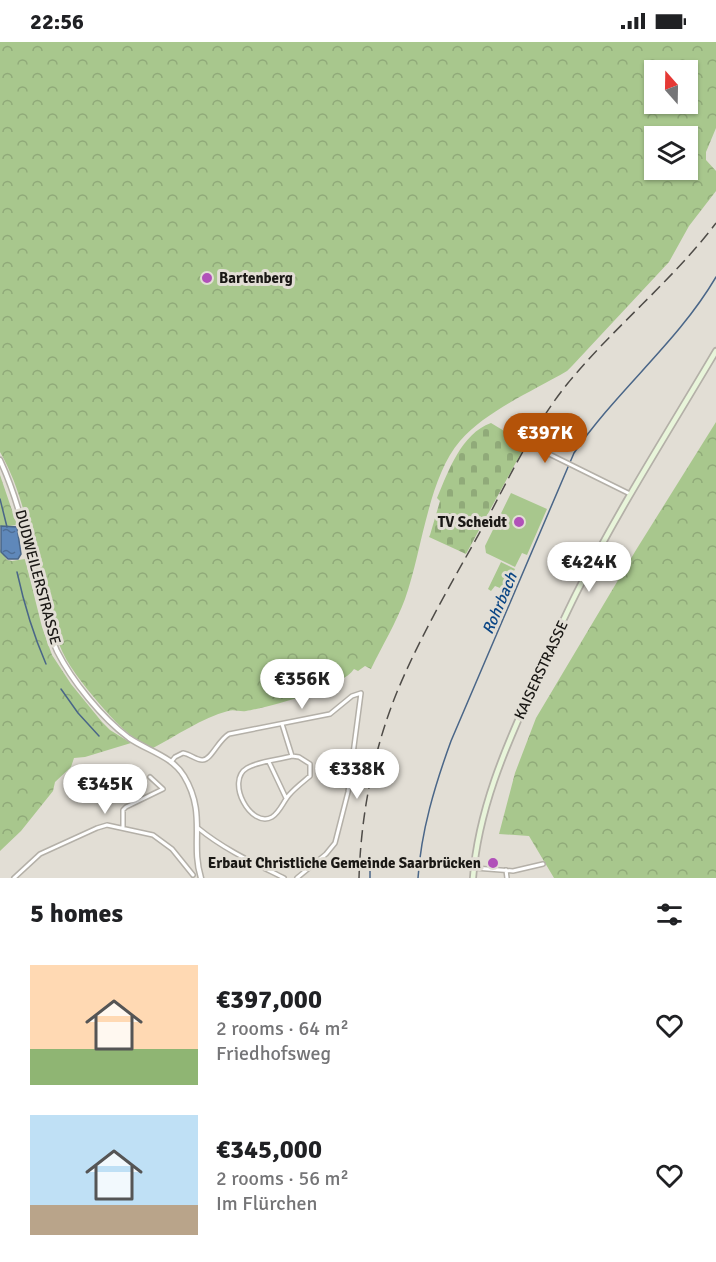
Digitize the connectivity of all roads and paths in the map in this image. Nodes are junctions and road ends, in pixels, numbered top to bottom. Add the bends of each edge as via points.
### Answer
1 (716, 351) edge
2 (535, 447) dead end
3 (0, 460) edge
4 (631, 495) junction
5 (282, 724) junction
6 (292, 756) junction
7 (171, 762) junction
8 (269, 762) junction
9 (150, 777) dead end
10 (286, 799) junction
11 (123, 828) junction
12 (198, 828) junction
13 (543, 864) dead end
14 (473, 867) junction
15 (506, 870) junction
16 (192, 876) edge
17 (200, 876) edge
18 (14, 878) edge
19 (284, 878) edge
20 (297, 878) edge
21 (472, 878) edge
22 (507, 878) edge

1 - 4 main road, KAISERSTRASSE
2 - 4 street
3 - 7 street, DUDWEILERSTRASSE via 20,507 58,652 114,725
4 - 14 main road, KAISERSTRASSE via 579,589 506,745
5 - 6 street
5 - 7 street via 225,736 206,760 183,753
5 - 20 street via 330,714 361,693 348,792 335,843
6 - 8 street
6 - 10 street via 306,759 312,770 310,777
7 - 12 street, DUDWEILERSTRASSE via 184,776 191,792
8 - 10 street
8 - 10 street via 241,773 238,787 243,799 252,815 263,819 275,814
9 - 11 street via 163,789 126,807
11 - 16 street via 163,840
11 - 18 street via 97,828 40,854
12 - 17 street, DUDWEILERSTRASSE
12 - 19 street via 215,842
13 - 15 street
14 - 15 street
14 - 21 main road, KAISERSTRASSE
15 - 22 street
16 - 17 street

